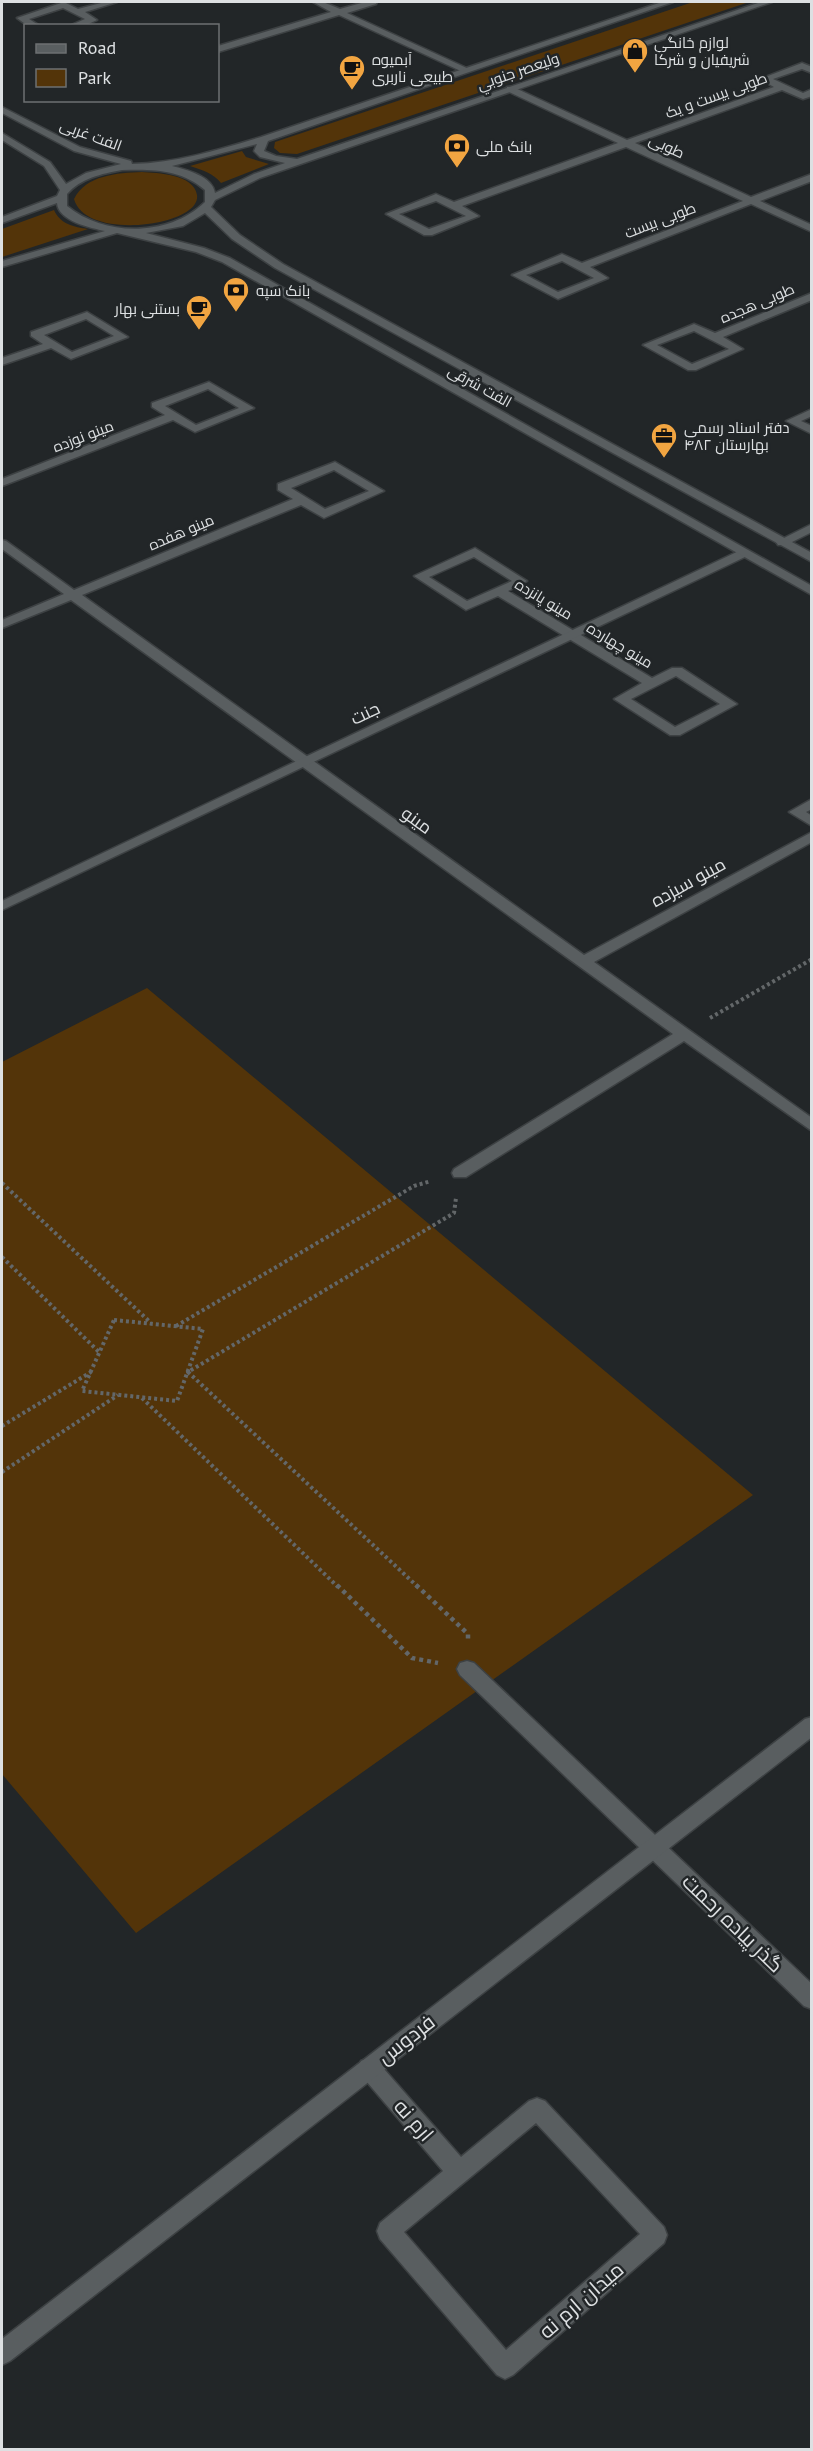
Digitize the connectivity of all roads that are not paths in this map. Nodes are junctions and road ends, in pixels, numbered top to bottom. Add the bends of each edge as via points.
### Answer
1 (113, 2) edge
2 (317, 2) edge
3 (373, 2) edge
4 (669, 2) edge
5 (768, 2) edge
6 (77, 12) junction
7 (339, 12) junction
8 (32, 24) edge
9 (80, 24) edge
10 (219, 49) edge
11 (466, 70) junction
12 (812, 70) edge
13 (782, 87) junction
14 (510, 90) junction
15 (812, 93) edge
16 (2, 110) edge
17 (2, 136) edge
18 (264, 139) junction
19 (627, 143) junction
20 (299, 162) junction
21 (141, 166) junction
22 (157, 167) junction
23 (812, 177) edge
24 (63, 194) junction
25 (751, 201) junction
26 (209, 203) junction
27 (453, 206) junction
28 (2, 219) edge
29 (812, 229) edge
30 (121, 231) junction
31 (2, 264) edge
32 (581, 267) junction
33 (812, 296) edge
34 (714, 337) junction
35 (52, 344) junction
36 (2, 362) edge
37 (812, 412) edge
38 (174, 416) junction
39 (812, 432) edge
40 (2, 483) edge
41 (302, 500) junction
42 (812, 527) edge
43 (782, 542) junction
44 (2, 544) edge
45 (743, 553) junction
46 (812, 558) edge
47 (499, 591) junction
48 (812, 591) edge
49 (73, 595) junction
50 (2, 624) edge
51 (571, 635) junction
52 (652, 684) junction
53 (304, 762) junction
54 (812, 803) edge
55 (812, 822) edge
56 (812, 836) edge
57 (2, 904) edge
58 (583, 962) junction
59 (684, 1034) junction
60 (812, 1126) edge
61 (460, 1173) road end
62 (467, 1669) road end
63 (812, 1725) edge
64 (655, 1847) junction
65 (812, 1999) edge
66 (369, 2068) junction
67 (459, 2172) junction
68 (2, 2353) edge

1 - 6 street
2 - 7 street
3 - 7 street
4 - 11 street, وليعصر جنوبي
5 - 14 street, وليعصر جنوبي
6 - 8 street via 64,5 21,18
6 - 9 street via 93,20
7 - 10 street
7 - 11 street
11 - 18 street, وليعصر جنوبي
12 - 13 street via 802,66 765,80
13 - 15 street via 803,96
13 - 19 street, طوبی بیست و یک
14 - 19 street, طوبی
14 - 20 street, وليعصر جنوبي
16 - 21 street, الفت غربی via 78,149
17 - 24 street via 47,164
18 - 20 street via 259,151 263,155
18 - 22 street, وليعصر جنوبي
19 - 25 street, طوبی
19 - 27 street, طوبی بیست و یک
20 - 26 street, وليعصر جنوبي via 257,176
21 - 22 street
21 - 24 street via 95,173 74,182
22 - 26 street, الفت شرقی via 197,178 210,189
23 - 25 street, طوبی بیست
24 - 28 street
24 - 30 street via 62,207 81,223
25 - 29 street, طوبی
25 - 32 street, طوبی بیست
26 - 30 street, وليعصر جنوبي via 197,217 173,225
26 - 43 street, الفت شرقی via 236,237 279,266
27 - 27 street via 436,197 391,214 428,233 474,216
30 - 31 street
30 - 45 street, الفت شرقی via 226,260
32 - 32 street via 562,257 517,275 558,296 603,278
33 - 34 street, طوبی هجده
34 - 34 street via 694,327 648,345 692,368 738,349
35 - 35 street via 71,356 123,337 87,315 35,334
35 - 36 street
37 - 39 street via 792,421
38 - 38 street via 195,429 248,408 209,385 156,405
38 - 40 street, مینو نوزده
41 - 41 street via 324,514 378,491 335,465 282,487
41 - 49 street, مینو هفده
42 - 43 street
43 - 46 street, الفت شرقی
44 - 49 street, مینو
45 - 48 street, الفت شرقی
45 - 51 street, جنت
47 - 47 street via 521,581 475,552 420,576 466,606
47 - 51 street, مینو پانزده
49 - 50 street, مینو هفده
49 - 53 street, مینو
51 - 52 street, مینو چهارده
51 - 53 street, جنت
52 - 52 street via 621,699 675,732 730,704 677,671
53 - 57 street, جنت
53 - 58 street, مینو
54 - 55 street via 796,812
56 - 58 street, مینو سیزده
58 - 59 street, مینو
59 - 60 street, مینو
59 - 61 street
62 - 64 street, گذر پیاده رحمت
63 - 64 street, فردوس
64 - 65 street, گذر پیاده رحمت
64 - 66 street, فردوس
66 - 67 street, ارم نه
66 - 68 street, فردوس
67 - 67 street, میدان ارم نه via 388,2231 505,2367 656,2235 537,2108

